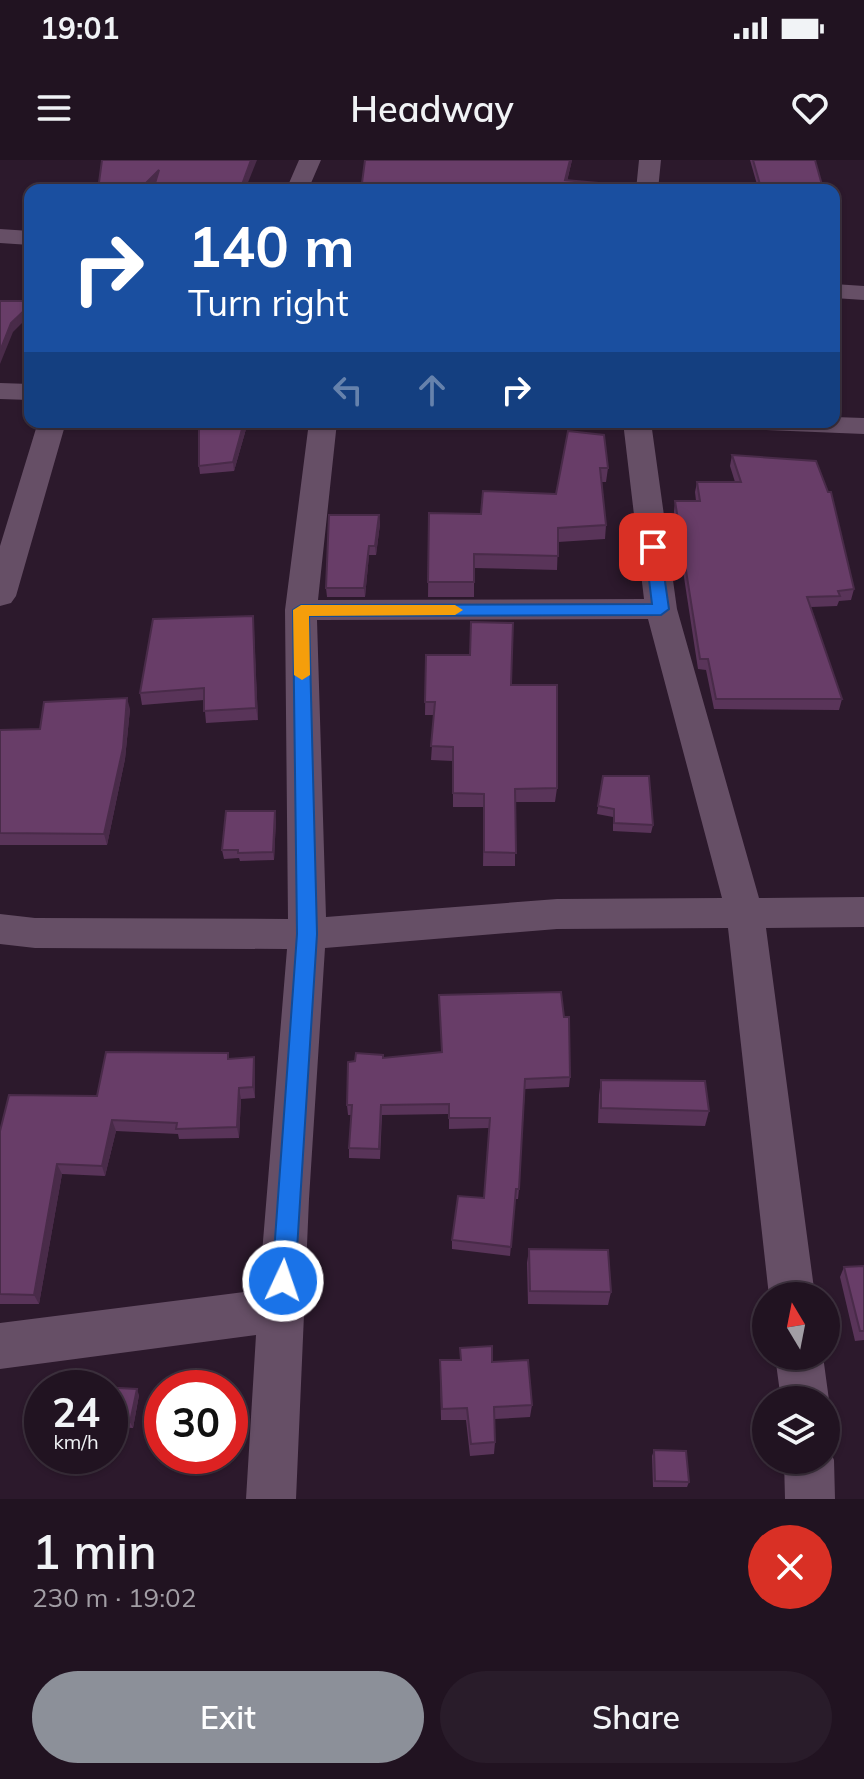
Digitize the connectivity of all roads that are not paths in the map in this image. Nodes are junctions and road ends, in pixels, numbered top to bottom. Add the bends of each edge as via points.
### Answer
1 (310, 160) edge
2 (650, 160) edge
3 (300, 184) edge
4 (648, 184) edge
5 (0, 236) edge
6 (24, 238) edge
7 (840, 291) edge
8 (864, 293) edge
9 (0, 391) edge
10 (24, 392) edge
11 (50, 428) edge
12 (322, 428) edge
13 (638, 428) edge
14 (814, 428) edge
15 (861, 434) edge
16 (0, 596) edge
17 (661, 609) junction
18 (301, 610) junction
19 (864, 912) edge
20 (745, 914) junction
21 (0, 929) edge
22 (307, 934) junction
23 (790, 1282) edge
24 (282, 1309) junction
25 (0, 1346) edge
26 (809, 1474) edge
27 (271, 1499) edge
28 (810, 1499) edge

1 - 3 street
2 - 4 street
5 - 6 street
7 - 8 street
9 - 10 street
11 - 16 street
12 - 18 street
13 - 17 street
14 - 15 street
17 - 18 street
17 - 20 street
18 - 22 street
19 - 20 street
20 - 22 street via 557,914
20 - 23 street
21 - 22 street
22 - 24 street
24 - 25 street
24 - 27 street
26 - 28 street

